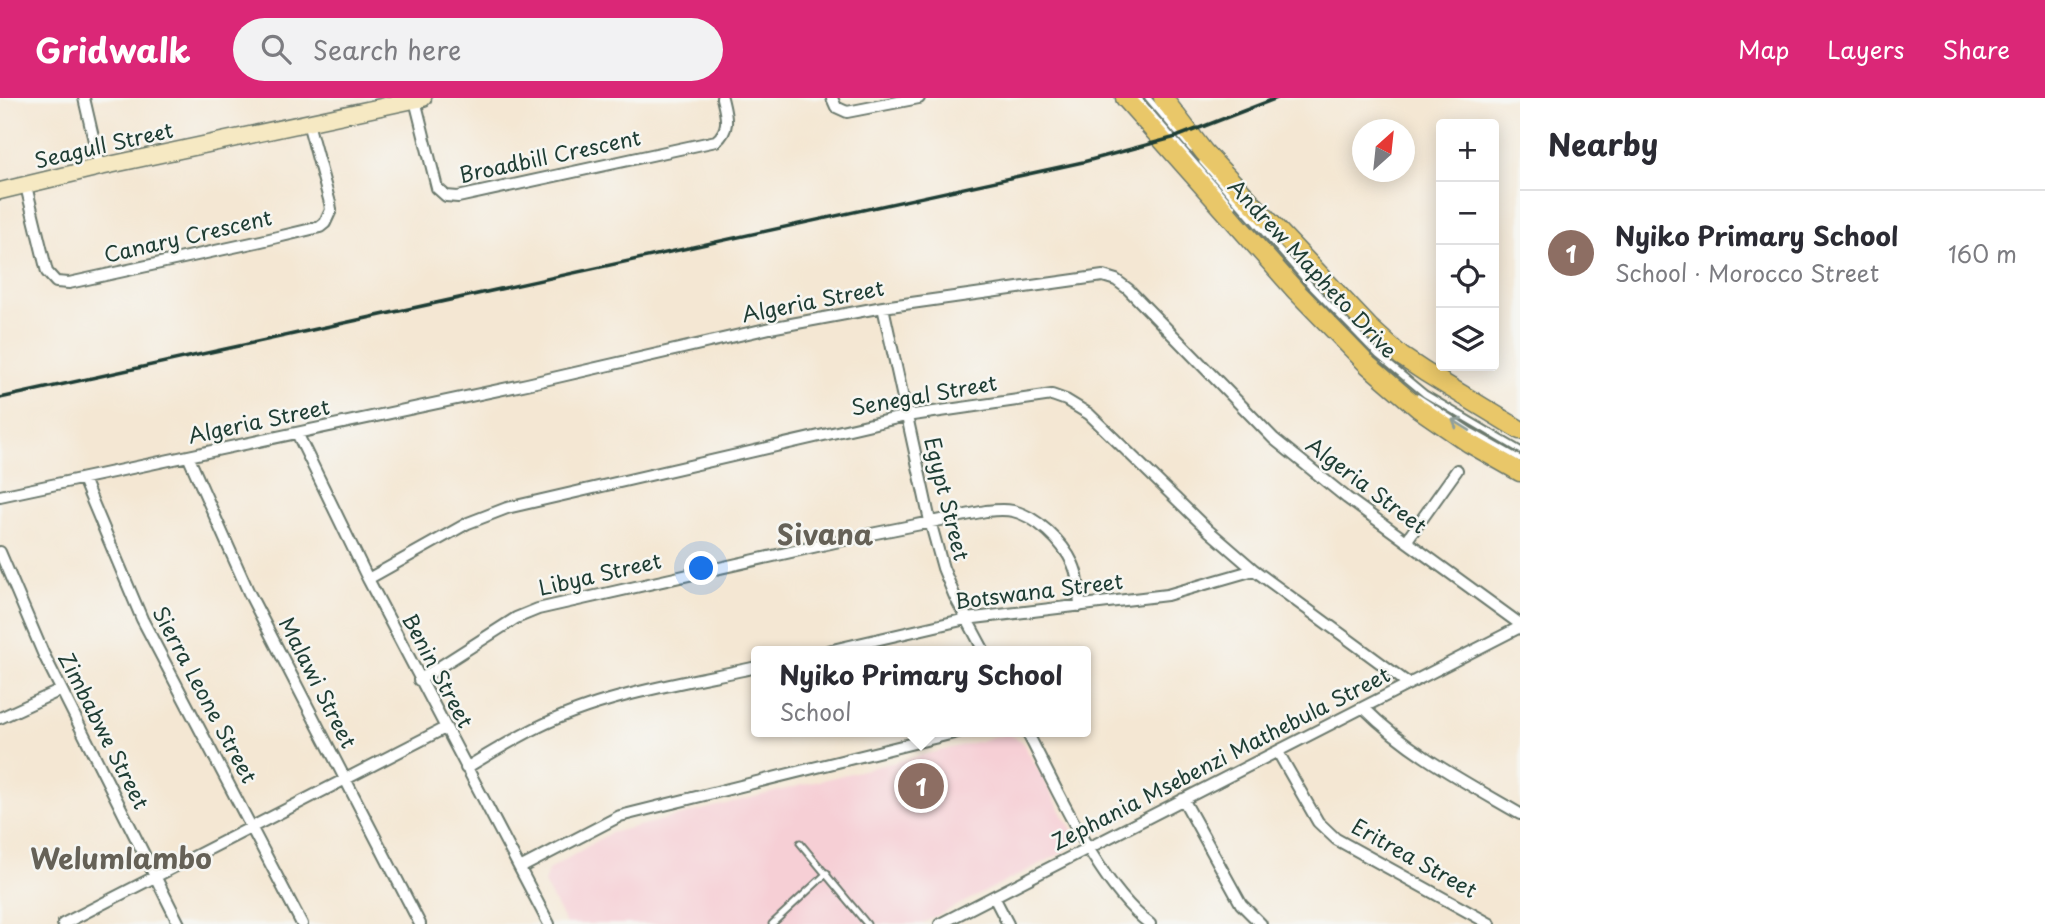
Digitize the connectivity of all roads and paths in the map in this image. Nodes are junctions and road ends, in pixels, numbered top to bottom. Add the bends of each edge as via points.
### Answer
1 (84, 98) edge
2 (722, 98) edge
3 (832, 98) edge
4 (919, 98) edge
5 (1125, 98) edge
6 (1138, 98) edge
7 (1148, 98) edge
8 (1163, 98) edge
9 (419, 99) edge
10 (308, 122) junction
11 (100, 167) junction
12 (26, 186) junction
13 (0, 191) edge
14 (883, 307) junction
15 (906, 416) junction
16 (1520, 430) edge
17 (297, 433) junction
18 (1520, 450) edge
19 (188, 456) junction
20 (1520, 459) edge
21 (1457, 470) dead end
22 (1520, 472) edge
23 (83, 479) junction
24 (0, 496) edge
25 (930, 521) junction
26 (1407, 540) junction
27 (0, 552) edge
28 (1254, 570) junction
29 (368, 579) junction
30 (1080, 606) junction
31 (966, 619) junction
32 (1520, 625) edge
33 (850, 646) edge
34 (981, 646) edge
35 (751, 668) edge
36 (419, 680) junction
37 (1409, 684) junction
38 (61, 690) junction
39 (1364, 708) junction
40 (0, 718) edge
41 (445, 728) junction
42 (938, 737) edge
43 (1030, 737) edge
44 (1278, 752) junction
45 (466, 768) junction
46 (345, 778) junction
47 (1183, 799) junction
48 (1520, 814) edge
49 (252, 827) junction
50 (800, 843) dead end
51 (1089, 848) junction
52 (520, 869) junction
53 (827, 873) junction
54 (155, 876) junction
55 (994, 897) junction
56 (63, 924) edge
57 (179, 924) edge
58 (302, 924) edge
59 (420, 924) edge
60 (549, 924) edge
61 (772, 924) edge
62 (867, 924) edge
63 (940, 924) edge
64 (1008, 924) edge
65 (1150, 924) edge
66 (1261, 924) edge
67 (1490, 924) edge

1 - 11 street
2 - 9 street, Broadbill Crescent via 727,124 716,141 458,197 446,196 437,188
3 - 4 street via 836,107 848,112
5 - 22 main road, Andrew Mapheto Drive via 1368,365 1418,408
20 -> 6 lane via 1421,399 1372,359 1299,284
7 - 18 lane via 1368,346 1425,394
8 - 16 main road, Andrew Mapheto Drive via 1204,152 1369,327 1401,356
9 - 10 street, Seagull Street
10 - 11 street, Seagull Street
10 - 12 street, Canary Crescent via 330,203 329,218 320,227 261,241 69,283 56,282 47,272
11 - 12 street, Seagull Street
12 - 13 street, Seagull Street
14 - 15 street, Egypt Street
14 - 17 street, Algeria Street
14 - 26 street, Algeria Street via 1090,277 1116,280 1274,439
15 - 25 street, Egypt Street
15 - 28 street, Senegal Street via 1052,394 1066,400 1089,414
15 - 29 street, Senegal Street via 507,508 468,523
17 - 19 street, Algeria Street
17 - 29 street, Benin Street
19 - 23 street, Algeria Street
19 - 46 street, Malawi Street via 249,593
21 - 26 street
23 - 24 street, Algeria Street
23 - 49 street, Sierra Leone Street via 142,619
25 - 30 street, Libya Street via 1001,510 1031,519 1068,555 1078,579
25 - 31 street, Egypt Street via 948,583
25 - 36 street, Libya Street via 538,609 516,618
26 - 32 street, Algeria Street
27 - 38 street, Zimbabwe Street
28 - 30 street, Botswana Street via 1167,595
28 - 37 street, Senegal Street
29 - 36 street, Benin Street
30 - 31 street, Botswana Street
31 - 33 street, Botswana Street
31 - 34 street, Egypt Street
32 - 37 street, Zephania Msebenzi Mathebula Street
35 - 45 street via 589,706 537,727
36 - 41 street, Benin Street
37 - 39 street, Zephania Msebenzi Mathebula Street
38 - 40 street
38 - 54 street, Zimbabwe Street
39 - 44 street, Zephania Msebenzi Mathebula Street
39 - 48 street via 1420,754
41 - 45 street, Benin Street
41 - 46 street
42 - 52 street via 635,812 605,822
43 - 51 street
44 - 47 street, Zephania Msebenzi Mathebula Street
44 - 67 street, Eritrea Street via 1318,822 1336,839
45 - 52 street, Benin Street
46 - 49 street
46 - 59 street, Malawi Street
47 - 51 street, Zephania Msebenzi Mathebula Street
47 - 66 street via 1241,904
49 - 54 street
49 - 58 street, Sierra Leone Street
50 - 53 lane
51 - 55 street, Zephania Msebenzi Mathebula Street
51 - 65 street via 1121,897
52 - 60 street, Benin Street
53 - 61 lane
53 - 62 lane
54 - 56 street
54 - 57 street, Zimbabwe Street
55 - 63 street, Zephania Msebenzi Mathebula Street
55 - 64 street

